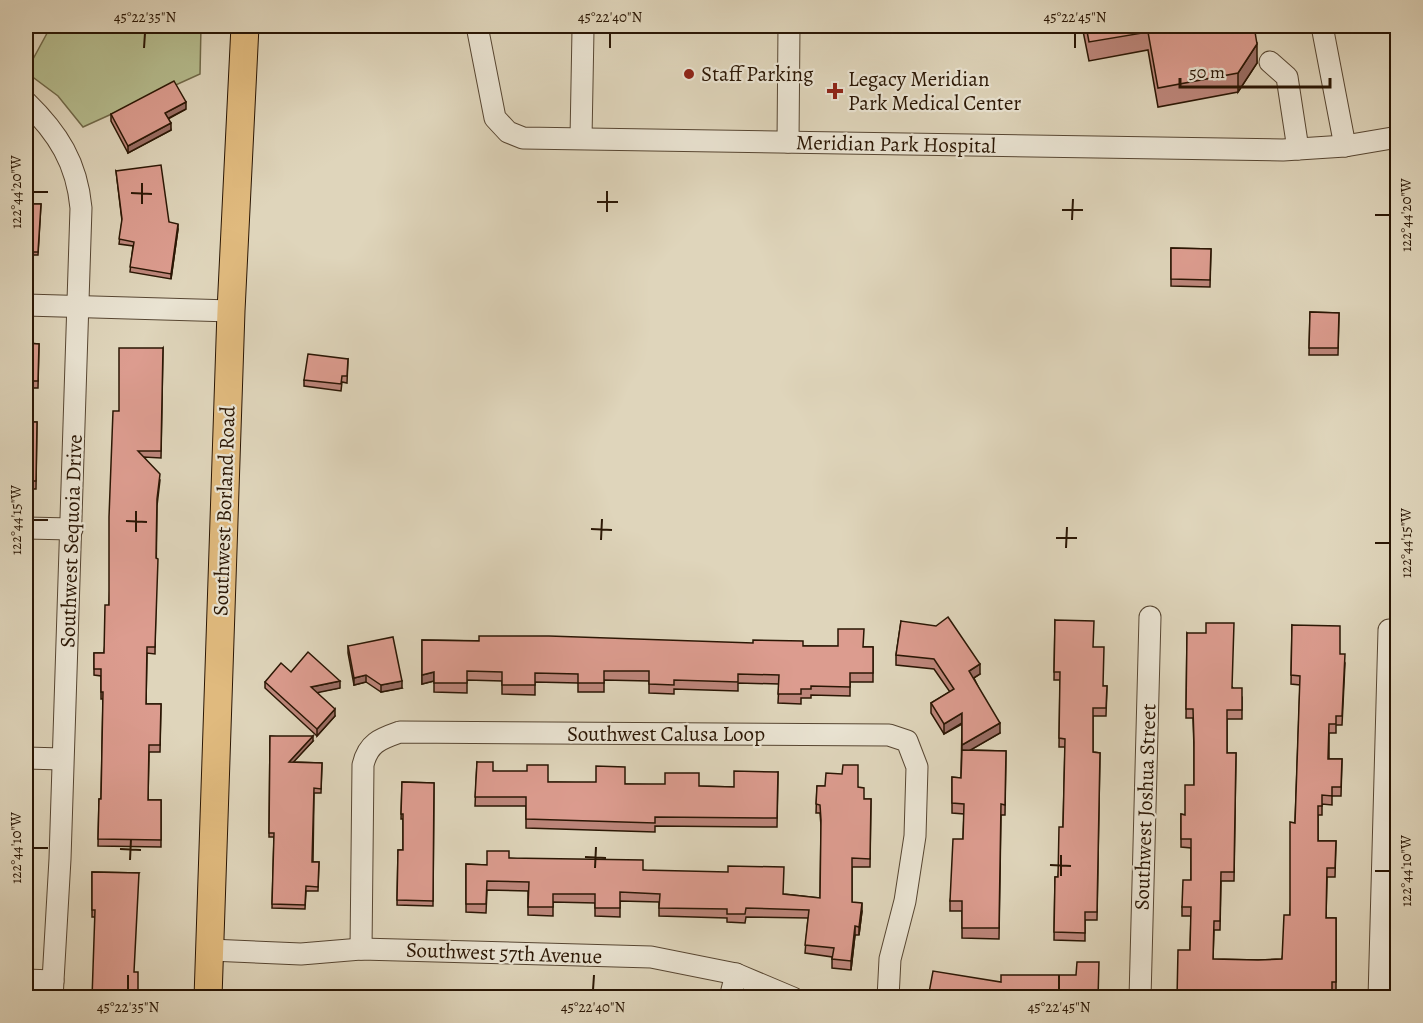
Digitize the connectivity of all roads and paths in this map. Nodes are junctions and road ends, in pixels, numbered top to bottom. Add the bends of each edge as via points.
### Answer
1 (244, 26) edge
2 (477, 26) edge
3 (789, 26) edge
4 (1322, 26) edge
5 (583, 30) dead end
6 (1270, 62) dead end
7 (26, 102) edge
8 (1398, 137) edge
9 (581, 138) junction
10 (788, 142) junction
11 (1345, 146) junction
12 (1298, 149) junction
13 (26, 305) edge
14 (78, 305) junction
15 (231, 311) junction
16 (26, 528) edge
17 (72, 529) junction
18 (1150, 617) dead end
19 (1389, 630) dead end
20 (26, 758) edge
21 (62, 759) junction
22 (1390, 916) edge
23 (361, 949) junction
24 (210, 950) junction
25 (736, 974) junction
26 (26, 980) edge
27 (52, 989) edge
28 (208, 998) edge
29 (730, 998) edge
30 (793, 998) edge
31 (888, 998) edge
32 (1140, 998) edge
33 (1379, 998) edge

1 - 15 main road, Southwest Borland Road
2 - 9 street, Meridian Park Hospital via 491,107 501,126 523,138
3 - 10 street
4 - 11 street
5 - 9 street
6 - 12 street via 1287,77
7 - 14 street, Southwest Sequoia Drive via 60,141 72,161 79,185
8 - 11 street, Meridian Park Hospital
9 - 10 street, Meridian Park Hospital
10 - 12 street, Meridian Park Hospital
11 - 12 street, Meridian Park Hospital
13 - 14 street
14 - 15 street
14 - 17 street, Southwest Sequoia Drive
15 - 24 main road, Southwest Borland Road
16 - 17 street
17 - 21 street, Southwest Sequoia Drive
18 - 32 street, Southwest Joshua Street
19 - 22 street
20 - 21 street
21 - 27 street, Southwest Sequoia Drive
22 - 33 street
23 - 24 street, Southwest 57th Avenue via 301,954
23 - 25 street, Southwest 57th Avenue via 651,957
23 - 31 street, Southwest Calusa Loop via 363,765 372,744 379,739 400,732 889,735 907,741 917,767 915,836 890,959
24 - 28 main road, Southwest Borland Road
25 - 29 street
25 - 30 street, Southwest 57th Avenue
26 - 27 street

